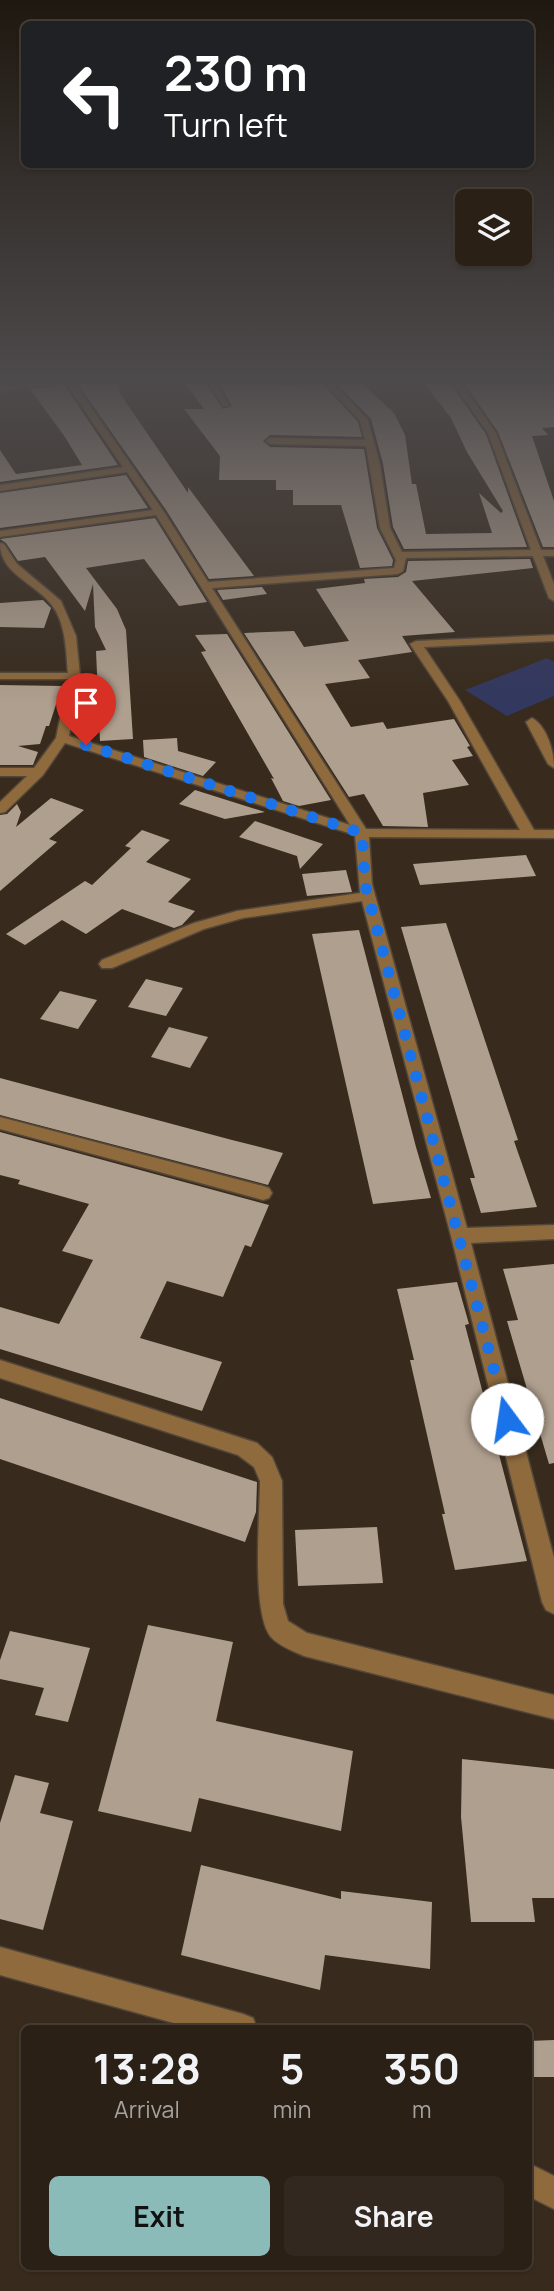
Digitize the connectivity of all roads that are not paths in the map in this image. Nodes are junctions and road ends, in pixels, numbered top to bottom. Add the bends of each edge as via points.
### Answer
1 (143, 490) edge
2 (378, 490) edge
3 (514, 490) edge
4 (159, 512) junction
5 (0, 534) edge
6 (0, 546) edge
7 (538, 553) junction
8 (554, 553) edge
9 (402, 562) junction
10 (204, 585) junction
11 (554, 598) edge
12 (554, 638) edge
13 (0, 676) edge
14 (74, 676) junction
15 (532, 722) dead end
16 (62, 738) junction
17 (554, 764) edge
18 (0, 772) edge
19 (38, 772) junction
20 (0, 810) edge
21 (527, 832) junction
22 (362, 833) junction
23 (554, 834) edge
24 (368, 896) junction
25 (107, 964) dead end
26 (0, 1123) edge
27 (263, 1193) dead end
28 (554, 1232) edge
29 (460, 1236) junction
30 (0, 1369) edge
31 (554, 1602) edge
32 (554, 1707) edge
33 (0, 1961) edge
34 (232, 2025) edge
35 (532, 2180) edge
36 (554, 2194) edge

1 - 4 street
2 - 9 street via 385,527
3 - 7 street
4 - 5 street
4 - 10 street
6 - 14 street via 13,566 57,603 70,636
7 - 8 street
7 - 9 street via 402,555
7 - 11 street
9 - 10 street via 398,571
10 - 22 street
12 - 21 street via 416,644 454,701
13 - 14 street
14 - 16 street
15 - 17 street
16 - 19 street
16 - 22 street
18 - 19 street
19 - 20 street
21 - 22 street
21 - 23 street
22 - 24 street
24 - 25 street via 242,914
24 - 29 street
26 - 27 street
28 - 29 street
29 - 31 street
30 - 32 street via 257,1454 271,1481 271,1604 274,1622 284,1634 304,1644
33 - 34 street
35 - 36 street

